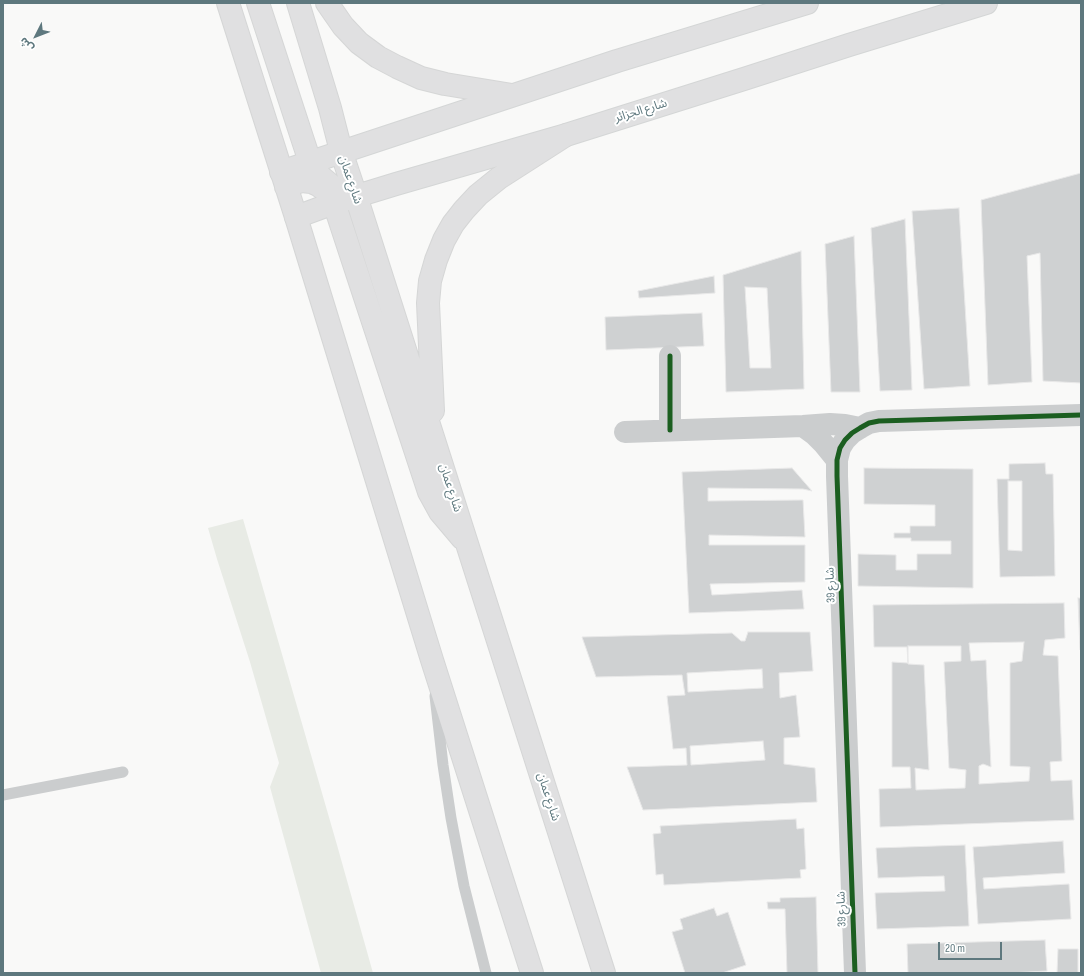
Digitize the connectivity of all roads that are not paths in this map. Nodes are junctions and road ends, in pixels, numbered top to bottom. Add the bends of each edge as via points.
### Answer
1 (228, 3) edge
2 (258, 3) edge
3 (298, 3) edge
4 (327, 3) edge
5 (807, 3) edge
6 (986, 3) edge
7 (512, 95) junction
8 (566, 135) junction
9 (340, 152) junction
10 (310, 162) junction
11 (284, 179) junction
12 (356, 196) junction
13 (334, 203) junction
14 (296, 217) junction
15 (670, 356) dead end
16 (1081, 415) edge
17 (803, 426) junction
18 (860, 428) junction
19 (670, 430) junction
20 (625, 432) dead end
21 (434, 440) junction
22 (837, 460) junction
23 (467, 543) junction
24 (432, 660) junction
25 (123, 772) dead end
26 (3, 795) edge
27 (486, 973) edge
28 (532, 973) edge
29 (604, 973) edge
30 (855, 973) edge

1 - 11 main road
2 - 10 main road
3 - 9 main road, شارع عمان via 330,108
4 - 7 main road via 359,43 397,67 421,78 445,84
5 - 7 main road
6 - 8 main road, شارع الجزائر
7 - 9 main road
8 - 12 main road, شارع الجزائر
8 - 21 main road via 478,195 453,224 444,240 430,281 428,303
9 - 10 main road
9 - 12 main road, شارع عمان
10 - 11 main road
10 - 12 main road via 321,177 335,188
11 - 13 main road via 294,183 314,184 325,190
11 - 14 main road
12 - 13 main road, شارع الجزائر
12 - 21 main road, شارع عمان
13 - 14 main road, شارع الجزائر
13 - 23 main road via 429,492 440,512
14 - 24 main road
15 - 19 street
16 - 18 street, شارع 39 via 879,421
17 - 18 street via 830,424
17 - 19 street
17 - 22 street via 814,434
18 - 22 street, شارع 39 via 845,440
19 - 20 street
21 - 23 main road, شارع عمان
22 - 30 street, شارع 39
23 - 29 main road, شارع عمان
24 - 27 lane via 451,818 464,886
24 - 28 main road
25 - 26 lane

